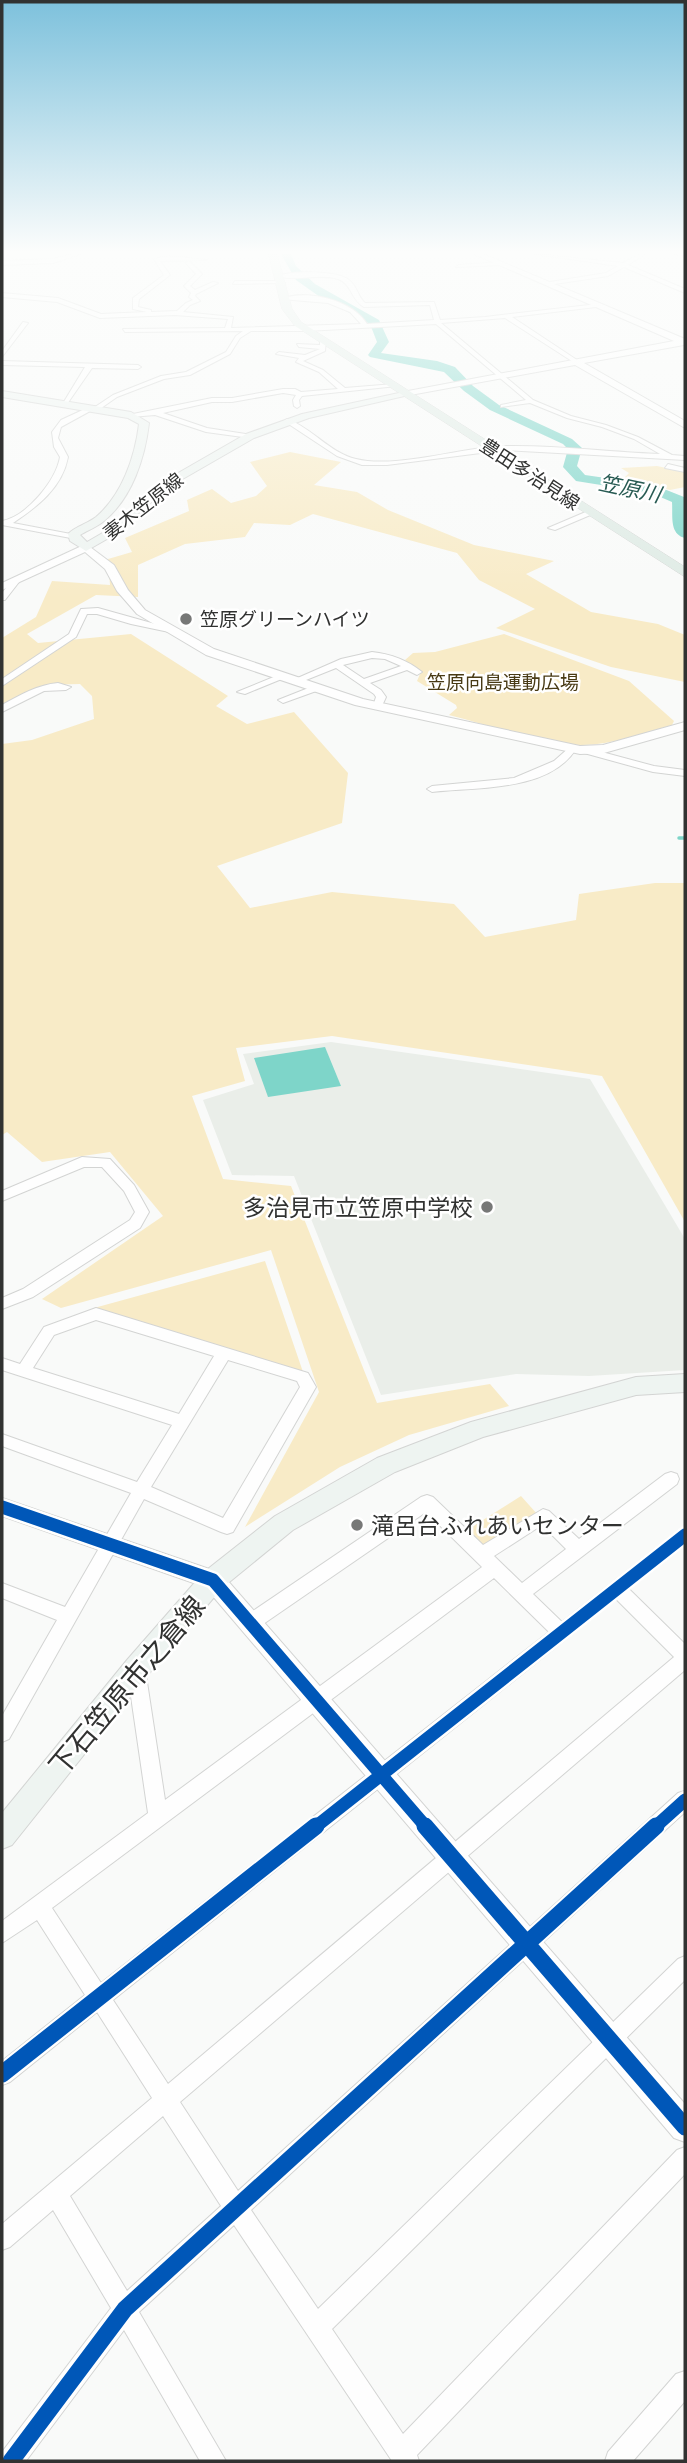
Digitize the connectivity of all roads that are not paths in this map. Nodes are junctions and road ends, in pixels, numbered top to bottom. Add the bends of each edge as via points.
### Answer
1 (88, 369) edge
2 (198, 369) edge
3 (315, 369) edge
4 (366, 369) edge
5 (490, 369) edge
6 (545, 369) edge
7 (588, 369) edge
8 (500, 377) junction
9 (394, 386) junction
10 (344, 391) junction
11 (2, 394) edge
12 (300, 394) junction
13 (408, 394) junction
14 (531, 401) junction
15 (65, 405) junction
16 (297, 406) dead end
17 (503, 406) dead end
18 (92, 409) junction
19 (156, 413) junction
20 (131, 415) junction
21 (287, 421) junction
22 (685, 425) edge
23 (250, 436) junction
24 (492, 449) junction
25 (685, 458) edge
26 (669, 461) junction
27 (685, 470) edge
28 (591, 513) junction
29 (5, 523) edge
30 (552, 528) dead end
31 (73, 537) junction
32 (86, 547) junction
33 (685, 573) edge
34 (15, 582) junction
35 (2, 587) edge
36 (2, 598) edge
37 (169, 629) junction
38 (338, 665) junction
39 (408, 666) junction
40 (417, 673) dead end
41 (284, 676) junction
42 (298, 681) junction
43 (364, 682) junction
44 (2, 683) edge
45 (66, 687) dead end
46 (316, 688) junction
47 (242, 692) dead end
48 (283, 700) dead end
49 (378, 706) junction
50 (2, 709) edge
51 (685, 726) edge
52 (571, 749) junction
53 (587, 751) junction
54 (685, 773) edge
55 (432, 789) dead end
56 (2, 1196) edge
57 (2, 1304) edge
58 (225, 1353) junction
59 (2, 1364) edge
60 (23, 1371) junction
61 (685, 1383) edge
62 (184, 1422) junction
63 (2, 1440) edge
64 (671, 1479) dead end
65 (141, 1490) junction
66 (2, 1507) edge
67 (685, 1535) edge
68 (110, 1546) junction
69 (579, 1550) junction
70 (488, 1561) junction
71 (213, 1580) junction
72 (616, 1588) junction
73 (2, 1590) edge
74 (521, 1593) junction
75 (70, 1617) junction
76 (250, 1623) junction
77 (561, 1632) junction
78 (685, 1658) edge
79 (136, 1669) junction
80 (316, 1698) junction
81 (2, 1733) edge
82 (382, 1774) junction
83 (685, 1800) edge
84 (158, 1815) junction
85 (2, 1835) edge
86 (451, 1857) junction
87 (39, 1905) junction
88 (2, 1933) edge
89 (527, 1944) junction
90 (685, 1966) edge
91 (98, 1999) junction
92 (610, 2041) junction
93 (2, 2074) edge
94 (166, 2099) junction
95 (685, 2127) edge
96 (685, 2158) edge
97 (56, 2193) junction
98 (234, 2207) junction
99 (2, 2239) edge
100 (125, 2309) junction
101 (317, 2327) junction
102 (685, 2383) edge
103 (404, 2457) edge
104 (16, 2459) edge
105 (214, 2461) edge
106 (617, 2461) edge

1 - 15 street
2 - 18 street via 163,377
3 - 10 street
4 - 9 main road, 豊田多治見線
5 - 8 street
6 - 8 street
7 - 22 street
8 - 13 street
8 - 14 street
9 - 10 street
9 - 13 main road, 豊田多治見線
10 - 12 street
11 - 15 main road
12 - 16 street
12 - 19 street via 283,391 212,400
13 - 21 main road, 妻木笠原線
13 - 24 main road, 豊田多治見線
14 - 17 street
14 - 26 street via 636,438
15 - 18 main road
18 - 20 main road
18 - 29 street via 57,425 55,444 64,457 56,480 39,500
19 - 20 street
19 - 23 street via 206,430
20 - 31 main road, 妻木笠原線 via 144,424 131,474 103,517
21 - 23 main road, 妻木笠原線
21 - 24 street via 349,459 368,463
23 - 32 main road, 妻木笠原線 via 163,486 110,533
24 - 26 street
24 - 28 main road, 豊田多治見線
25 - 26 street
26 - 27 street
28 - 30 street
28 - 33 main road, 豊田多治見線
29 - 31 street
31 - 32 main road, 妻木笠原線
32 - 34 street
32 - 37 street via 110,567 122,591 141,612
34 - 35 street
34 - 36 street
37 - 41 street via 210,652
37 - 44 street via 84,611 73,635
38 - 39 street via 373,653
38 - 42 street
38 - 43 street
39 - 40 street
39 - 43 street
41 - 42 street
41 - 47 street
42 - 46 street
43 - 49 street via 381,695
45 - 50 street via 43,688
46 - 48 street
46 - 49 street
49 - 52 street
51 - 53 street
52 - 53 street
52 - 55 street via 565,758 523,781 486,788
53 - 54 street
56 - 57 street via 82,1162 105,1163 129,1188 142,1212 135,1224
58 - 60 street via 96,1314 49,1331
58 - 62 street
58 - 65 street via 303,1377 308,1387 228,1527
59 - 60 street
60 - 62 street
61 - 71 main road, 下石笠原市之倉線 via 636,1386 479,1429 386,1465 284,1523
62 - 65 street
63 - 65 street
64 - 69 street
65 - 68 street
66 - 68 street
67 - 72 street
68 - 71 street
68 - 75 street
69 - 70 street via 543,1516
69 - 74 street
70 - 74 street
70 - 76 street via 428,1502
70 - 80 street
71 - 76 street
71 - 79 main road, 下石笠原市之倉線
72 - 77 street
72 - 78 street
73 - 75 street
74 - 77 street
75 - 81 street
76 - 80 street
77 - 82 street
78 - 86 street
79 - 84 street
79 - 85 main road, 下石笠原市之倉線
80 - 82 street
80 - 84 street
82 - 86 street
82 - 91 street
83 - 89 street
84 - 87 street
86 - 89 street
86 - 94 street
87 - 88 street
87 - 91 street
89 - 92 street
89 - 98 street
90 - 92 street
91 - 93 street
91 - 94 street
92 - 95 street
92 - 101 street
94 - 97 street
94 - 98 street
96 - 103 street
97 - 99 street
97 - 100 street
98 - 100 street
98 - 101 street
100 - 104 street
100 - 105 street
101 - 103 street
102 - 106 street

